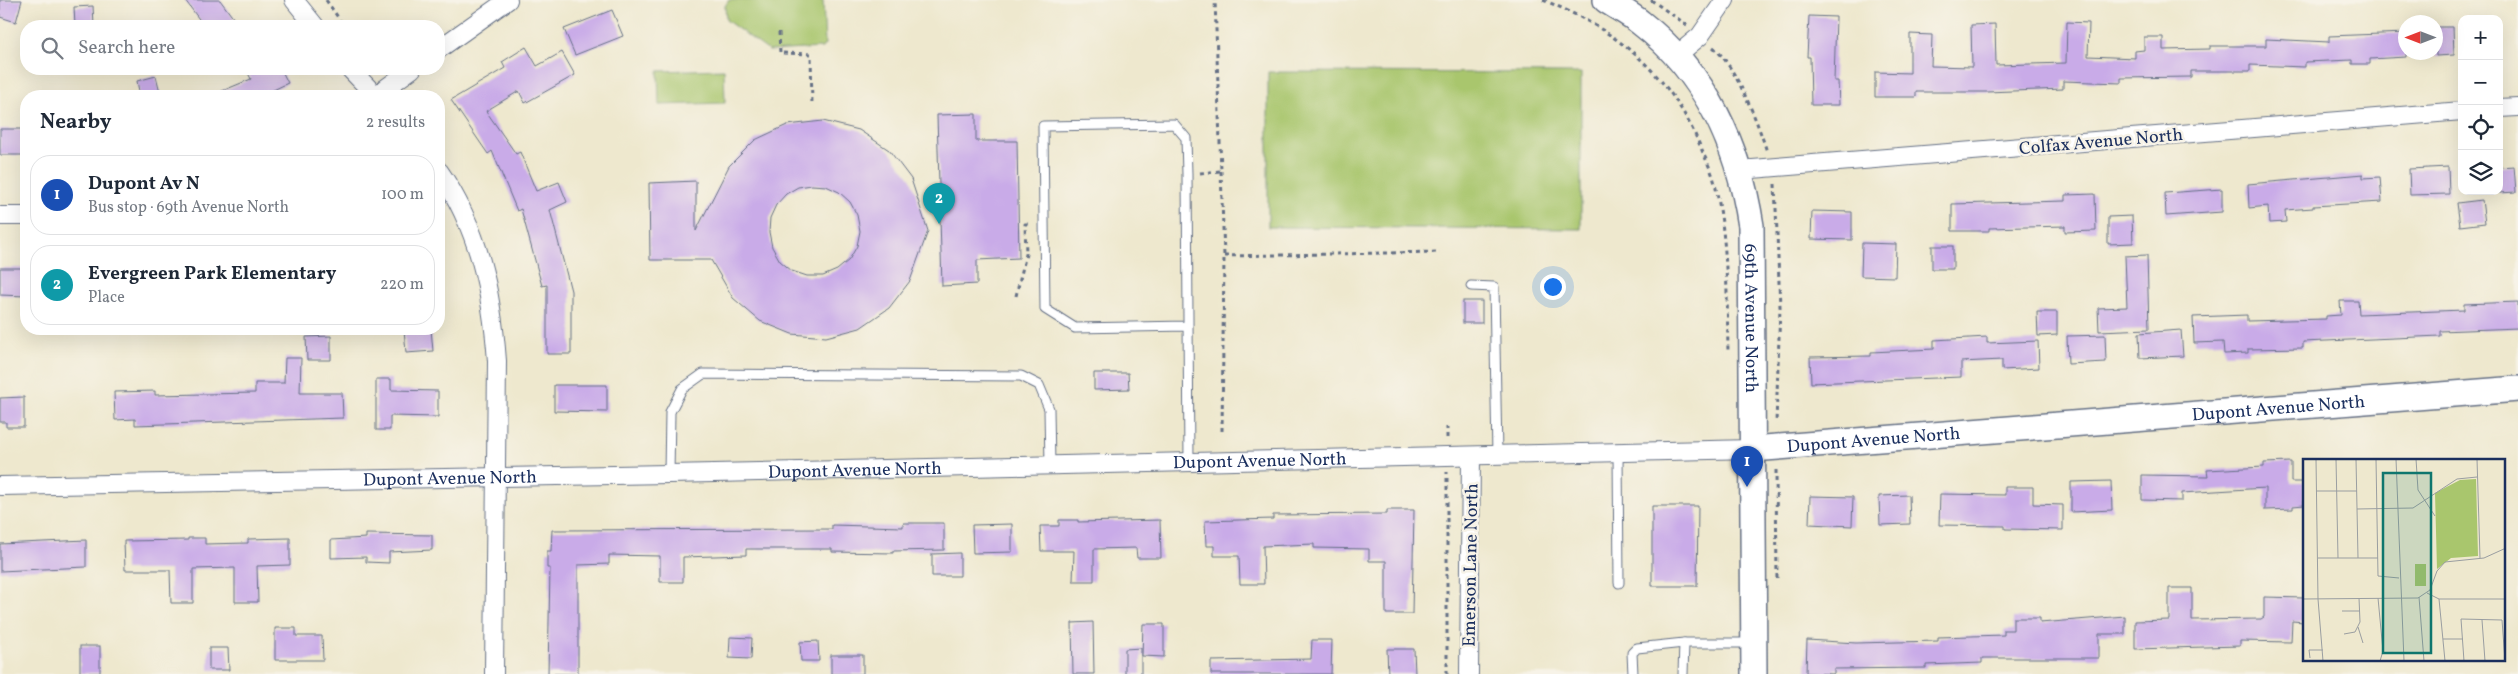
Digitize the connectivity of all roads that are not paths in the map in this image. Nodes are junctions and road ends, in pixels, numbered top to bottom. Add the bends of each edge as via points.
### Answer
1 (294, 0) edge
2 (508, 0) edge
3 (1606, 0) edge
4 (1725, 0) edge
5 (310, 20) edge
6 (445, 45) edge
7 (1676, 56) junction
8 (356, 75) edge
9 (404, 75) edge
10 (369, 90) edge
11 (383, 90) edge
12 (2518, 107) edge
13 (2503, 108) edge
14 (2458, 111) edge
15 (1740, 170) junction
16 (445, 182) edge
17 (0, 216) edge
18 (20, 216) edge
19 (1471, 286) dead end
20 (1188, 326) junction
21 (2518, 389) edge
22 (1760, 441) junction
23 (1618, 452) junction
24 (1471, 456) junction
25 (1497, 456) junction
26 (1189, 463) junction
27 (1050, 466) junction
28 (669, 474) junction
29 (494, 477) junction
30 (0, 486) edge
31 (1619, 583) dead end
32 (1755, 643) junction
33 (1684, 644) junction
34 (494, 674) edge
35 (1468, 674) edge
36 (1632, 674) edge
37 (1683, 674) edge
38 (1754, 674) edge

1 - 5 street
2 - 6 street
3 - 7 street, 69th Avenue North via 1641,23
4 - 7 street via 1700,36
7 - 15 street, 69th Avenue North via 1710,99
8 - 10 street
9 - 11 street
12 - 13 street
14 - 15 street, Colfax Avenue North
15 - 22 street, 69th Avenue North via 1751,226
16 - 29 street via 472,234 494,312 497,361
17 - 18 street
19 - 25 lane via 1494,287
20 - 20 lane via 1186,138 1174,124 1043,126 1045,309 1075,328
20 - 26 lane
21 - 22 street, Dupont Avenue North
22 - 23 street, Dupont Avenue North
22 - 32 street, 69th Avenue North
23 - 25 street, Dupont Avenue North
23 - 31 lane
24 - 25 street, Dupont Avenue North
24 - 26 street, Dupont Avenue North
24 - 35 street, Emerson Lane North
26 - 27 street, Dupont Avenue North
27 - 28 street, Dupont Avenue North
27 - 28 lane via 1049,409 1039,386 1021,376 703,374 682,389 670,412
28 - 29 street, Dupont Avenue North
29 - 30 street, Dupont Avenue North
29 - 34 street
32 - 33 lane
32 - 38 street, 69th Avenue North
33 - 36 lane via 1637,648 1632,653
33 - 37 lane

